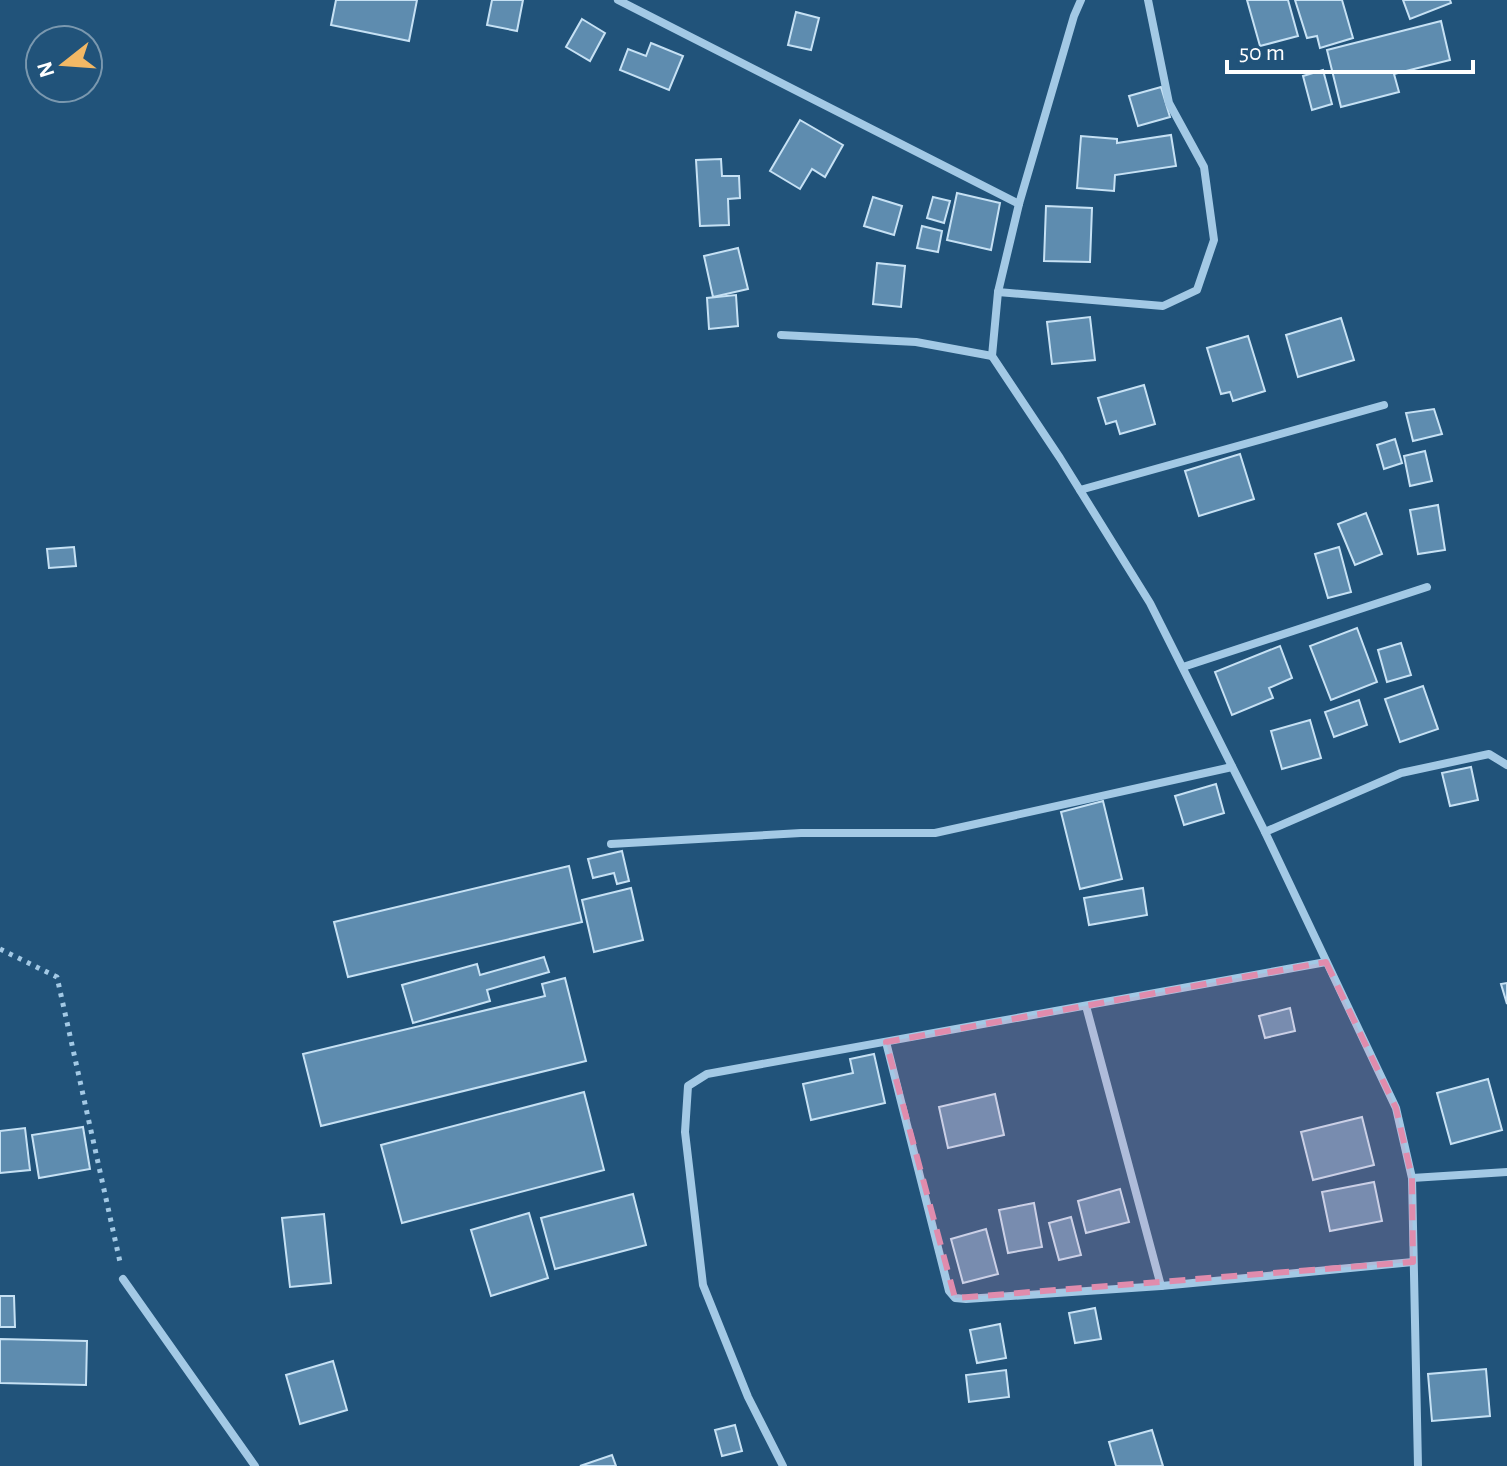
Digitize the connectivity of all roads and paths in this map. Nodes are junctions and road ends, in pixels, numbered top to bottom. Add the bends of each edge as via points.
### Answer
1 (618, 0) edge
2 (1081, 0) edge
3 (1148, 0) edge
4 (1019, 204) junction
5 (998, 292) junction
6 (781, 335) dead end
7 (992, 356) junction
8 (1384, 405) dead end
9 (1080, 490) junction
10 (1427, 587) dead end
11 (1183, 667) junction
12 (1507, 765) edge
13 (1232, 767) junction
14 (1265, 832) junction
15 (611, 844) dead end
16 (0, 949) edge
17 (1326, 962) junction
18 (1086, 1006) junction
19 (886, 1042) junction
20 (1507, 1172) edge
21 (1412, 1178) junction
22 (1413, 1262) junction
23 (123, 1279) joint
24 (1161, 1286) junction
25 (255, 1466) edge
26 (783, 1466) edge
27 (1418, 1466) edge

1 - 4 street
2 - 4 street
3 - 5 street via 1169,103 1204,167 1214,240 1197,290 1163,306
4 - 5 street
5 - 7 street
6 - 7 street via 916,342
7 - 9 street
8 - 9 street
9 - 11 street
10 - 11 street
11 - 13 street
12 - 14 street via 1489,754 1401,773
13 - 14 street
13 - 15 street via 935,833 801,833
14 - 17 street
16 - 23 path via 57,977
17 - 18 street
17 - 21 street via 1396,1108
18 - 19 street
18 - 24 street
19 - 24 street via 955,1298
19 - 26 street via 707,1074 688,1086 685,1132 703,1285 748,1397
20 - 21 street
21 - 22 street
22 - 24 street
22 - 27 street
23 - 25 street

